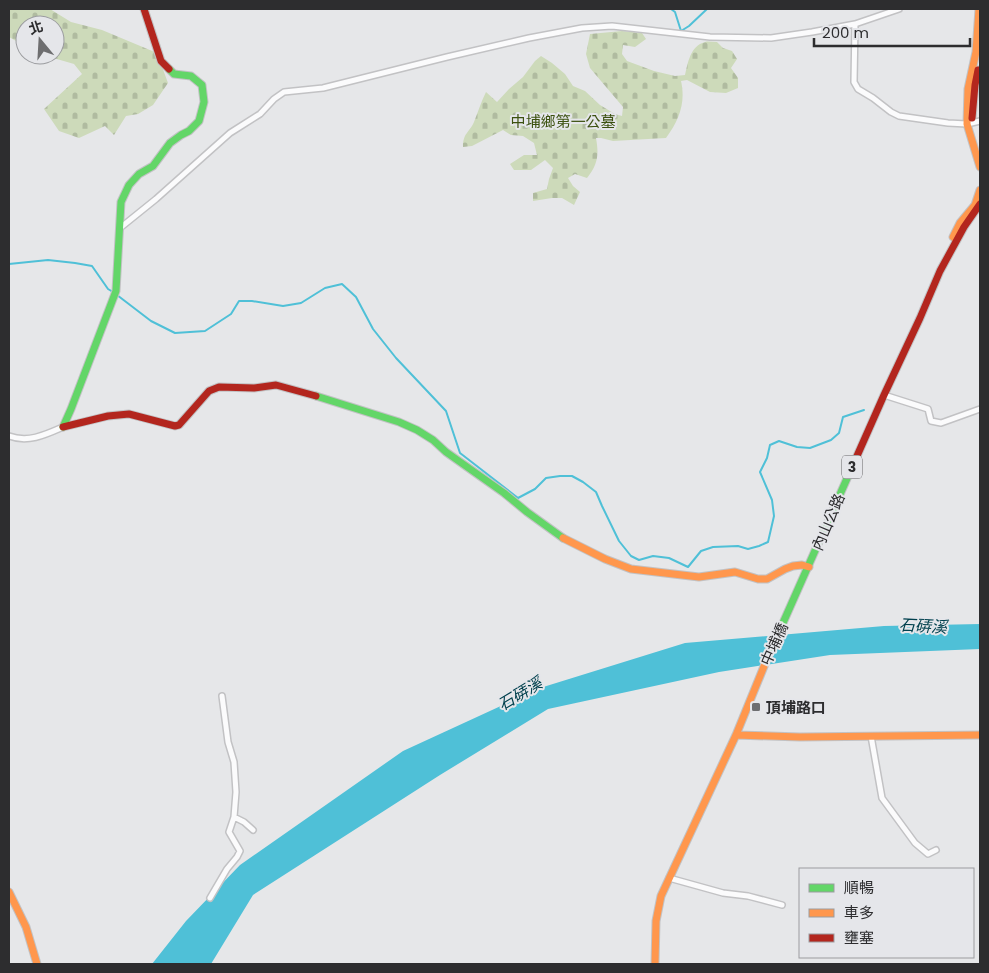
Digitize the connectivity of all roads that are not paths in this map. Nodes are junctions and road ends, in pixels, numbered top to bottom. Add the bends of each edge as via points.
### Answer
1 (144, 9) edge
2 (899, 9) edge
3 (979, 9) edge
4 (855, 24) junction
5 (980, 56) edge
6 (980, 121) edge
7 (970, 124) junction
8 (980, 152) edge
9 (980, 167) edge
10 (980, 190) edge
11 (980, 204) edge
12 (120, 228) junction
13 (916, 328) junction
14 (884, 395) junction
15 (979, 412) edge
16 (63, 427) junction
17 (9, 436) edge
18 (809, 567) junction
19 (791, 607) joint
20 (222, 696) dead end
21 (980, 734) edge
22 (736, 735) junction
23 (871, 736) junction
24 (234, 817) junction
25 (254, 830) dead end
26 (936, 850) dead end
27 (670, 878) junction
28 (9, 892) edge
29 (210, 898) dead end
30 (782, 905) dead end
31 (37, 964) edge
32 (655, 964) edge

1 - 12 street via 161,62 174,74 191,76 198,81 202,85 204,102 199,121 170,143 153,166 129,185 121,202
2 - 4 street
3 - 7 street via 976,52 966,108
4 - 7 street via 854,82 858,89 899,116
4 - 12 street via 771,38 710,37 612,26 582,28 323,88 284,92 260,114 230,133
5 - 7 street
6 - 7 street
7 - 8 street
7 - 9 street
10 - 13 street, 內山公路 / 3 via 975,205 960,223 938,264 915,319
11 - 13 street, 內山公路 / 3 via 940,271
12 - 16 street via 115,294
13 - 14 street, 內山公路 / 3
14 - 15 street via 928,409 931,421 941,423
14 - 18 street, 內山公路 / 3
16 - 17 street via 28,439
16 - 18 street via 129,414 175,426 209,391 219,387 276,385 417,430 562,538 631,570 699,577 735,572 767,579 793,566
18 - 19 street, 內山公路 / 3
19 - 22 street, 中埔橋 / 3
20 - 24 street via 234,762
21 - 23 street
22 - 23 street
22 - 27 street, 3
23 - 26 street via 882,798 915,843 928,854
24 - 25 street
24 - 29 street via 229,832 240,851
27 - 30 street
27 - 32 street, 3 via 658,907
28 - 31 street via 26,928

